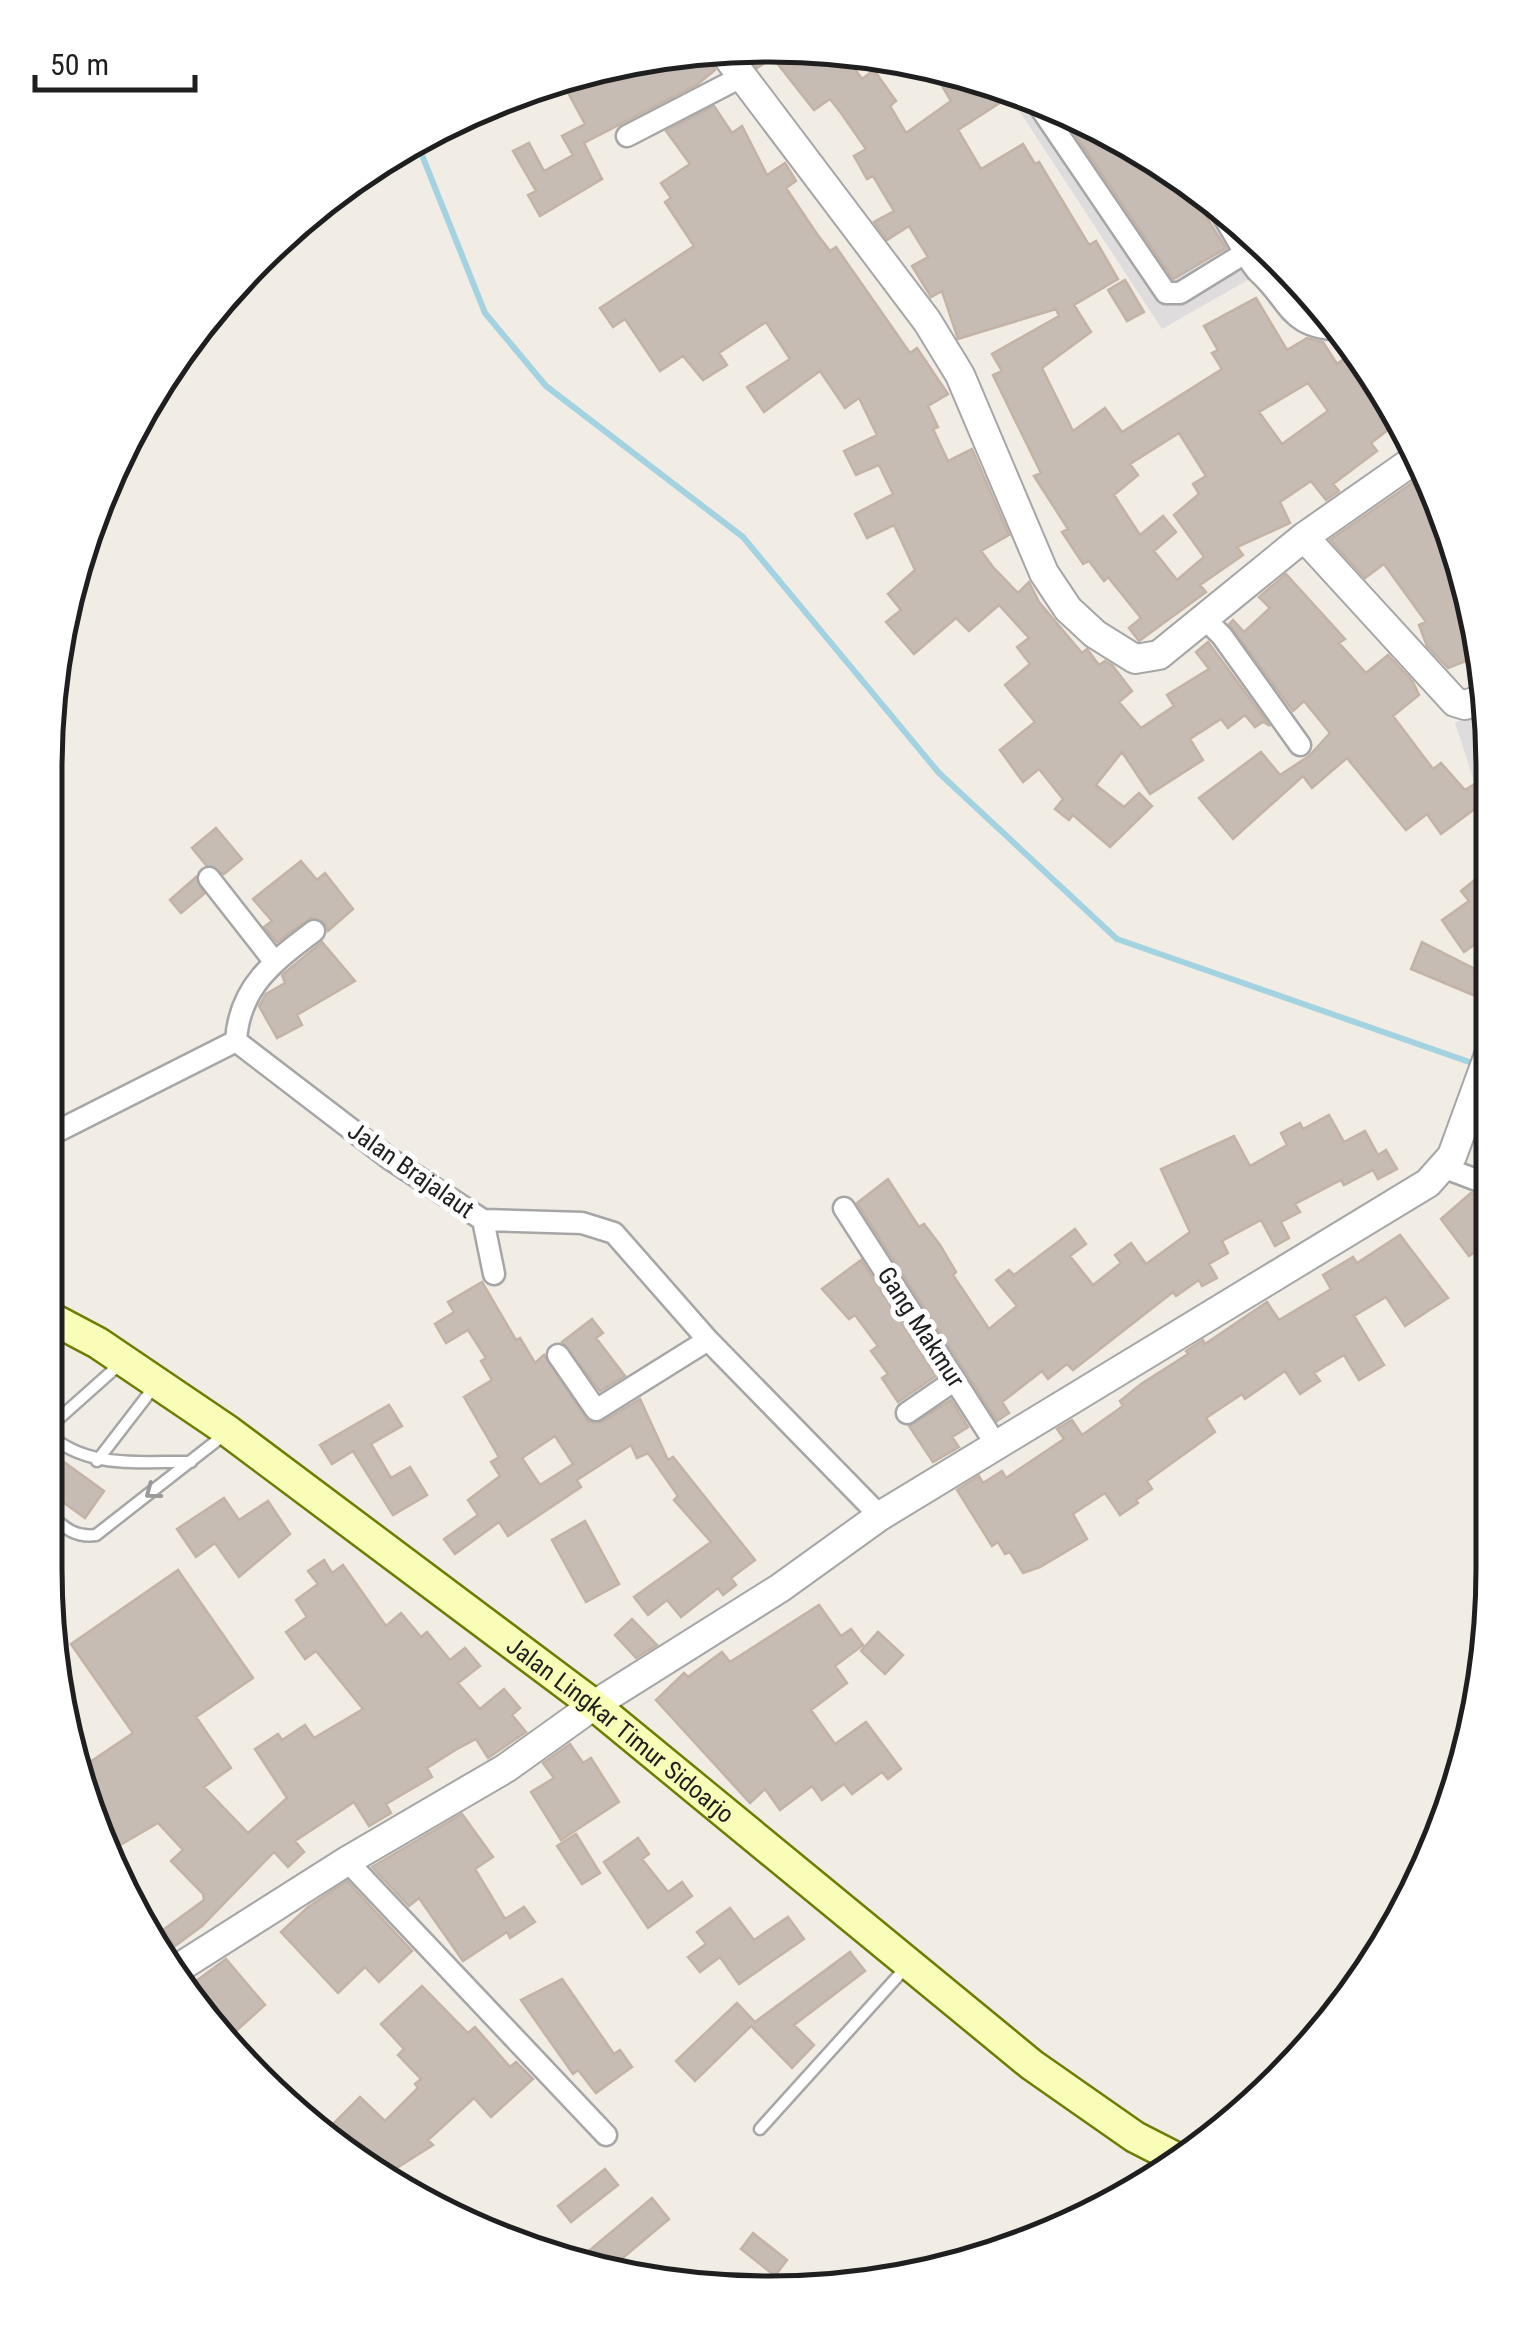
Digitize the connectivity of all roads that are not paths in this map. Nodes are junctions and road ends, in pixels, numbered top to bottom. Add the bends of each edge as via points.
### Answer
1 (732, 64) edge
2 (741, 77) junction
3 (1047, 119) edge
4 (627, 136) dead end
5 (1243, 245) edge
6 (1245, 252) junction
7 (1274, 275) edge
8 (1269, 283) junction
9 (1320, 327) edge
10 (1407, 464) edge
11 (1304, 538) junction
12 (1205, 619) junction
13 (1473, 702) edge
14 (1300, 745) dead end
15 (209, 878) dead end
16 (314, 931) dead end
17 (274, 961) junction
18 (236, 1041) junction
19 (1476, 1093) edge
20 (62, 1129) edge
21 (1448, 1162) junction
22 (1476, 1178) edge
23 (844, 1208) dead end
24 (484, 1220) junction
25 (494, 1274) dead end
26 (62, 1324) edge
27 (708, 1340) junction
28 (558, 1355) dead end
29 (125, 1360) junction
30 (955, 1380) junction
31 (157, 1382) junction
32 (908, 1413) dead end
33 (62, 1417) edge
34 (228, 1431) junction
35 (62, 1445) edge
36 (997, 1446) junction
37 (97, 1461) junction
38 (191, 1462) junction
39 (889, 1511) junction
40 (62, 1525) edge
41 (594, 1705) junction
42 (347, 1861) junction
43 (908, 1964) junction
44 (184, 1965) edge
45 (760, 2129) dead end
46 (606, 2134) dead end
47 (1167, 2153) edge

1 - 2 street
2 - 4 street
2 - 12 street via 928,321 960,375 1044,573 1068,609 1136,659 1159,655
3 - 6 street via 1166,293 1180,294
5 - 6 street
6 - 8 street
7 - 8 street
8 - 9 street via 1291,315
10 - 11 street
11 - 12 street
11 - 13 street via 1455,702
12 - 14 street
15 - 17 street
16 - 17 street
17 - 18 street via 240,1010
18 - 20 street
18 - 24 street, Jalan Brajalaut via 390,1159
19 - 21 street
21 - 22 street
21 - 36 street via 1428,1182
23 - 30 street, Gang Makmur
24 - 25 street
24 - 27 street, Jalan Brajalaut via 571,1222 614,1233
26 - 29 main road, Jalan Lingkar Timur Sidoarjo
27 - 28 street via 596,1410
27 - 39 street, Jalan Brajalaut
29 - 31 main road, Jalan Lingkar Timur Sidoarjo
29 - 33 lane
30 - 32 street
30 - 36 street, Gang Makmur
31 - 34 main road, Jalan Lingkar Timur Sidoarjo
31 - 37 lane
34 - 38 lane
34 - 41 main road, Jalan Lingkar Timur Sidoarjo
35 - 37 lane
36 - 39 street
37 - 38 lane
38 -> 40 lane via 96,1534 82,1537
39 - 41 street
41 - 42 street via 506,1768
41 - 43 main road, Jalan Lingkar Timur Sidoarjo
42 - 44 street
42 - 46 street
43 - 45 lane
43 - 47 main road, Jalan Lingkar Timur Sidoarjo via 1064,2088

